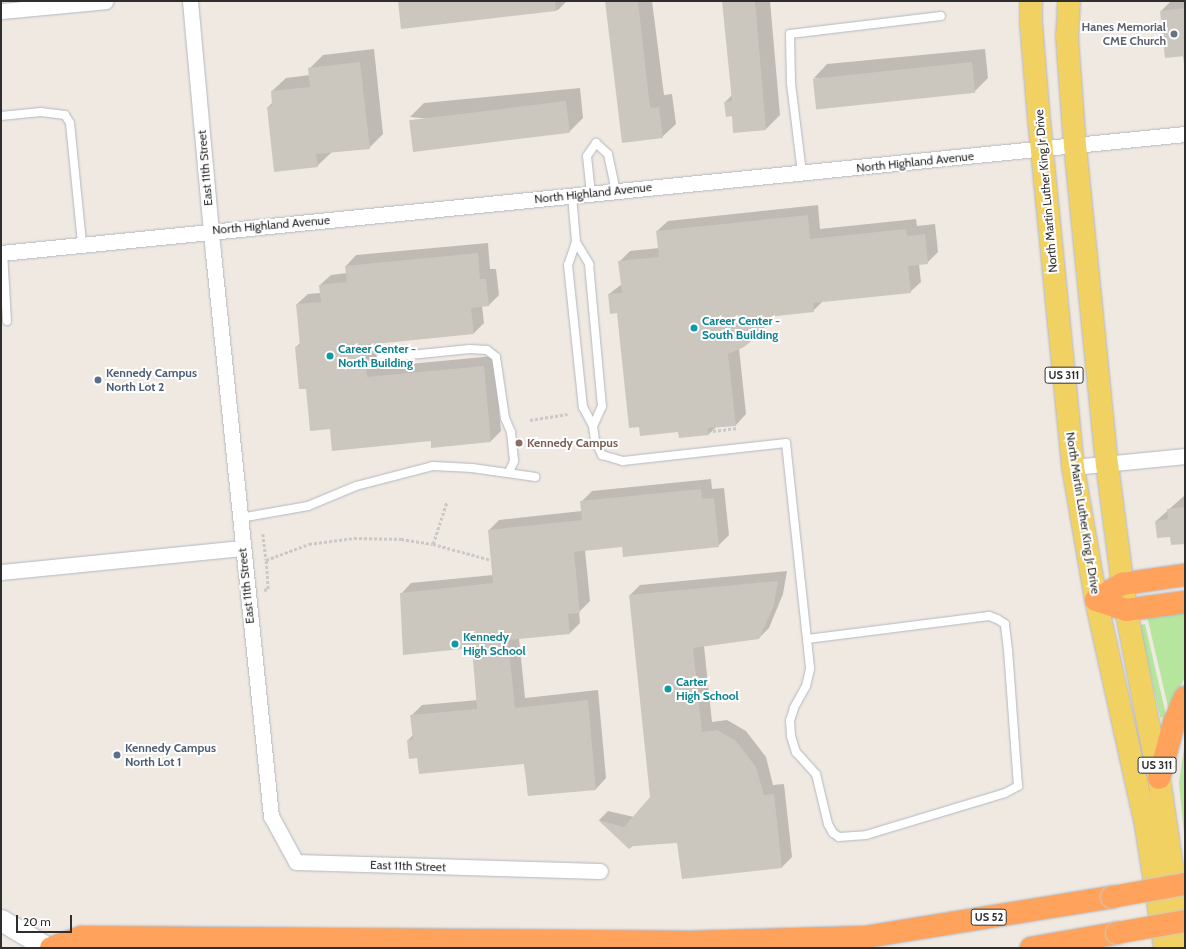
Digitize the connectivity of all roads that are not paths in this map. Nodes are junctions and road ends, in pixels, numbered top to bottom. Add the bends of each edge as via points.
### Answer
1 (98, 1) edge
2 (190, 1) edge
3 (1032, 1) edge
4 (1069, 1) edge
5 (1, 11) edge
6 (941, 16) dead end
7 (1, 116) edge
8 (1185, 134) edge
9 (1076, 145) junction
10 (1042, 150) junction
11 (802, 173) junction
12 (616, 191) junction
13 (591, 194) junction
14 (572, 195) junction
15 (210, 230) junction
16 (576, 242) junction
17 (82, 244) junction
18 (2, 253) edge
19 (7, 321) dead end
20 (381, 358) dead end
21 (594, 426) junction
22 (1185, 456) edge
23 (1107, 464) junction
24 (1073, 467) junction
25 (509, 472) junction
26 (535, 477) dead end
27 (240, 518) junction
28 (242, 548) junction
29 (1, 572) edge
30 (1185, 576) edge
31 (1122, 584) junction
32 (1096, 600) junction
33 (1185, 602) edge
34 (1126, 610) junction
35 (807, 639) junction
36 (1185, 697) edge
37 (1160, 778) junction
38 (600, 871) dead end
39 (1185, 884) edge
40 (1, 920) edge
41 (1185, 921) edge
42 (867, 937) junction
43 (1059, 945) edge
44 (50, 948) edge
45 (798, 948) edge
46 (1031, 948) edge
47 (1165, 948) edge
48 (1184, 948) edge

1 - 5 street
2 - 15 street, East 11th Street
3 - 10 main road, North Martin Luther King Jr Drive / US 311 via 1031,23
4 - 9 main road, US 311 via 1067,37
6 - 11 lane via 790,34 791,83
7 - 17 lane via 55,112 65,114 70,123
8 - 9 street, North Highland Avenue
9 - 10 street, North Highland Avenue
9 - 23 main road, US 311
10 - 11 street, North Highland Avenue
10 - 24 main road, North Martin Luther King Jr Drive / US 311
11 - 12 street, North Highland Avenue
12 - 13 street, North Highland Avenue
12 - 13 lane via 608,154 596,143 588,156
13 - 14 street, North Highland Avenue
14 - 15 street, North Highland Avenue
14 - 16 lane
15 - 17 street, North Highland Avenue
15 - 27 street, East 11th Street
16 - 21 lane via 568,264 583,407
16 - 21 lane via 589,264 602,406
17 - 18 street, North Highland Avenue
18 - 19 lane
20 - 25 lane via 470,349 487,350 496,357 505,418 511,432 514,461
21 - 35 lane via 594,440 602,455 623,461 786,443
22 - 23 street
23 - 24 street
23 - 31 main road, US 311
24 - 32 main road, North Martin Luther King Jr Drive / US 311
25 - 26 lane
25 - 27 lane via 433,466 356,486 308,506
27 - 28 street, East 11th Street
28 - 29 street
28 - 38 street, East 11th Street via 271,816 296,862
30 - 31 highway
31 - 32 highway
31 - 34 main road, US 311
32 - 34 highway
32 - 47 main road, North Martin Luther King Jr Drive / US 311 via 1146,826
33 - 34 highway
34 - 37 main road, US 311
35 - 35 lane via 810,669 806,686 790,721 792,736 796,752 816,774 828,824 839,837 866,835 1006,793 1018,786 1005,624 989,616
36 - 37 highway via 1174,723
37 - 48 main road, US 311
39 - 42 highway, US 52, bridge
40 - 44 main road
41 - 43 highway, bridge
42 - 44 highway via 691,942 82,937
42 - 45 highway, US 52
43 - 46 highway

